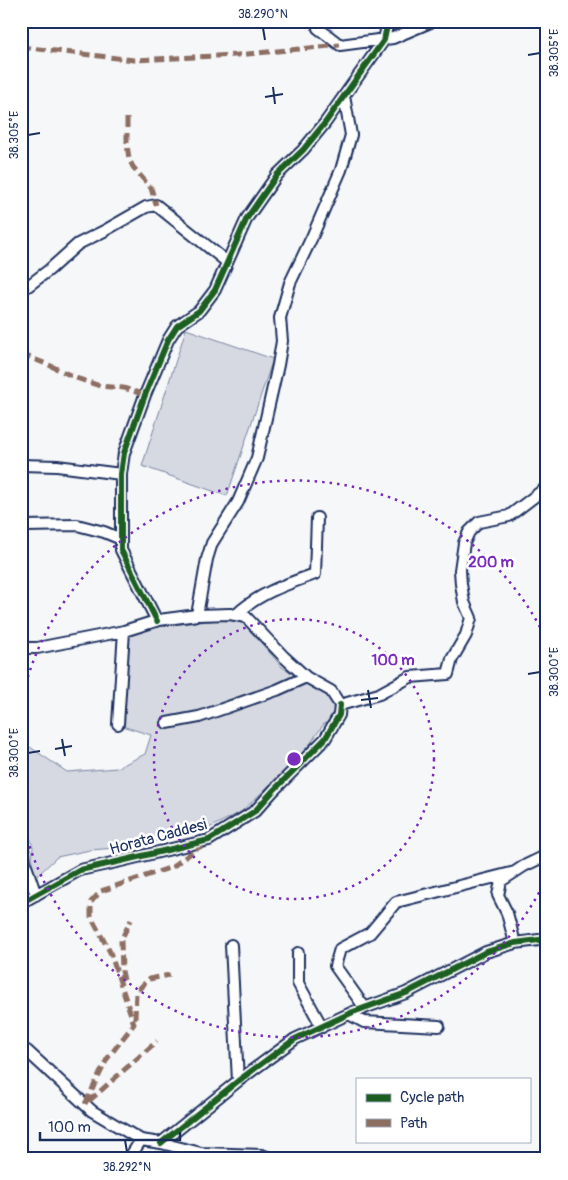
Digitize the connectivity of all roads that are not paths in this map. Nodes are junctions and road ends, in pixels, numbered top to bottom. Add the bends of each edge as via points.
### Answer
1 (388, 21) edge
2 (433, 21) edge
3 (318, 28) dead end
4 (384, 40) junction
5 (344, 96) junction
6 (227, 262) junction
7 (28, 286) dead end
8 (21, 465) edge
9 (121, 474) junction
10 (547, 487) edge
11 (317, 518) dead end
12 (21, 527) edge
13 (121, 539) junction
14 (198, 615) junction
15 (236, 615) junction
16 (156, 621) junction
17 (124, 631) junction
18 (21, 648) edge
19 (306, 677) junction
20 (340, 705) junction
21 (168, 723) dead end
22 (118, 724) dead end
23 (21, 833) edge
24 (547, 855) edge
25 (515, 872) junction
26 (36, 895) junction
27 (21, 903) edge
28 (547, 939) edge
29 (515, 943) junction
30 (231, 944) dead end
31 (298, 953) dead end
32 (365, 1008) junction
33 (349, 1014) junction
34 (439, 1026) dead end
35 (322, 1027) junction
36 (21, 1047) edge
37 (238, 1081) junction
38 (141, 1140) junction
39 (160, 1143) junction
40 (202, 1156) edge
41 (129, 1158) edge
42 (273, 1159) edge

1 - 4 street
2 - 4 street
3 - 4 street via 340,45
4 - 5 street
5 - 6 street via 303,150 277,175 261,197 247,218
5 - 14 street via 351,135 341,170 290,283 280,318 282,341 257,458 238,502 212,543
6 - 7 street via 156,205 146,206 78,244
6 - 9 street via 215,290 199,311 177,326 168,340 124,453
8 - 9 street
9 - 13 street
10 - 20 street via 509,516 479,522 469,532 460,570 464,602 471,618 448,674 410,677 378,694
11 - 15 street via 315,574 276,588
12 - 13 street via 76,525
13 - 16 street via 121,550
14 - 15 street
14 - 16 street
15 - 19 street via 246,618
16 - 17 street
17 - 18 street
17 - 22 street
19 - 20 street via 331,691
19 - 21 street via 199,717
20 - 26 street, Horata Caddesi via 339,715 325,739 255,812 209,840 80,870
23 - 26 street via 25,863
24 - 25 street
25 - 29 street via 502,881 498,895
25 - 32 street via 396,902 370,933 340,949 334,966
26 - 27 street, Horata Caddesi
28 - 29 street
29 - 32 street via 486,952 406,993
30 - 37 street
31 - 35 street via 298,983
32 - 33 street
33 - 34 street via 364,1022
33 - 35 street
35 - 37 street via 295,1039
36 - 38 street via 92,1111
37 - 39 street
38 - 39 street
38 - 41 street
39 - 40 street
40 - 42 street via 262,1155

